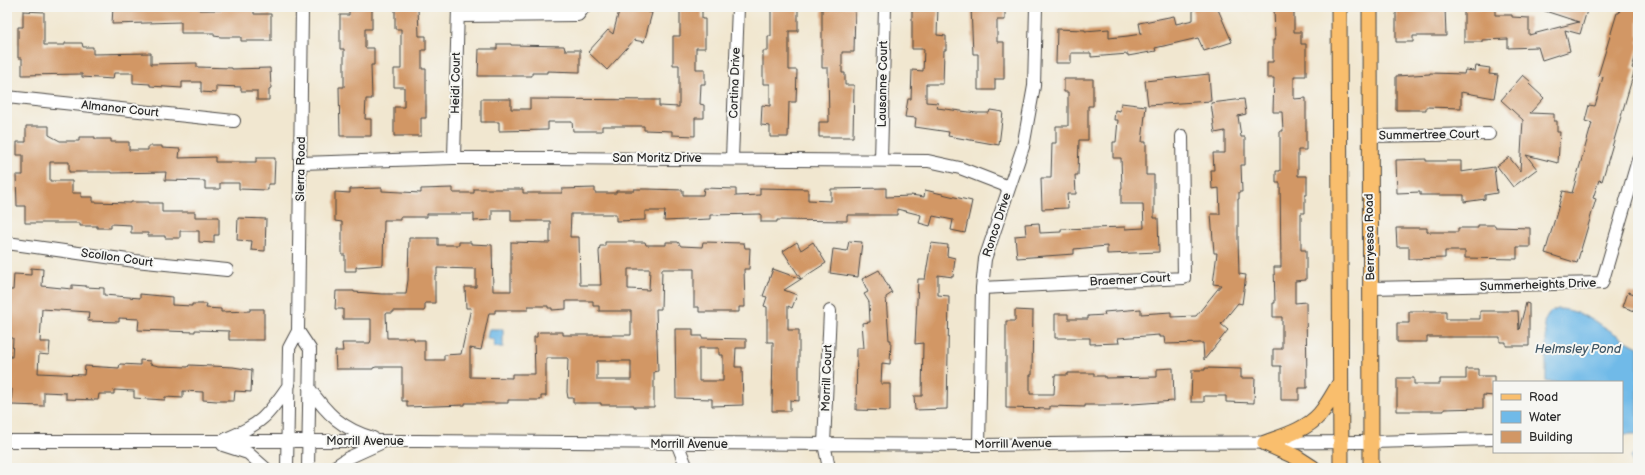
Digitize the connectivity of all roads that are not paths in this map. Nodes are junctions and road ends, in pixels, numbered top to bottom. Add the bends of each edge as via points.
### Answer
1 (302, 7) edge
2 (584, 7) edge
3 (738, 7) edge
4 (885, 7) edge
5 (1036, 7) edge
6 (1339, 7) edge
7 (1370, 7) edge
8 (458, 11) edge
9 (7, 97) edge
10 (234, 121) dead end
11 (1489, 134) dead end
12 (1182, 136) dead end
13 (1370, 136) junction
14 (454, 158) junction
15 (732, 158) junction
16 (881, 160) junction
17 (1638, 160) edge
18 (301, 163) junction
19 (1009, 187) junction
20 (7, 243) edge
21 (227, 270) dead end
22 (982, 288) junction
23 (1371, 288) junction
24 (830, 311) dead end
25 (298, 331) junction
26 (1340, 383) junction
27 (289, 386) junction
28 (309, 388) junction
29 (1493, 439) edge
30 (7, 441) edge
31 (218, 441) junction
32 (287, 441) junction
33 (384, 441) junction
34 (308, 442) junction
35 (1341, 442) junction
36 (1371, 442) junction
37 (1265, 443) junction
38 (677, 444) junction
39 (824, 444) junction
40 (978, 445) junction
41 (264, 468) edge
42 (288, 468) edge
43 (308, 468) edge
44 (333, 468) edge
45 (687, 468) edge
46 (829, 468) edge
47 (1313, 468) edge
48 (1341, 468) edge
49 (1371, 468) edge

1 - 18 street, Sierra Road
2 - 8 street via 578,15
3 - 15 street, Cortina Drive
4 - 16 street, Lausanne Court
5 - 19 street, Ronco Drive via 1034,86 1023,147
6 - 26 main road
7 - 13 main road, Berryessa Road
8 - 14 street, Heidi Court
9 - 10 street, Almanor Court
11 - 13 street, Summertree Court
12 - 22 street, Braemer Court via 1184,278
13 - 23 main road, Berryessa Road
14 - 15 street, San Moritz Drive
14 - 18 street, San Moritz Drive
15 - 16 street, San Moritz Drive
16 - 19 street, San Moritz Drive via 928,161 960,168
17 - 23 street, Summerheights Drive via 1602,283
18 - 25 street, Sierra Road
19 - 22 street, Ronco Drive via 985,259
20 - 21 street, Scollon Court via 135,261
22 - 40 street, Ronco Drive
23 - 36 main road, Berryessa Road
24 - 39 street, Morrill Court
25 - 27 street, Sierra Road via 290,348
25 - 28 street via 310,349
26 - 35 main road
26 - 37 main road via 1319,415 1294,432
27 - 31 street via 258,423
27 - 32 street, Sierra Road
28 - 33 street via 329,415 361,435
28 - 34 street
29 - 36 street, Morrill Avenue
30 - 31 street, Morrill Avenue
31 - 32 street, Morrill Avenue
31 - 41 street via 248,454
32 - 34 street, Morrill Avenue
32 - 42 street, Sierra Road
33 - 34 street, Morrill Avenue
33 - 38 street, Morrill Avenue
33 - 44 street
34 - 43 street
35 - 36 street, Morrill Avenue
35 - 37 street, Morrill Avenue
35 - 48 main road
36 - 49 main road, Berryessa Road
37 - 40 street, Morrill Avenue
37 - 47 main road
38 - 39 street, Morrill Avenue
38 - 45 street
39 - 40 street, Morrill Avenue
39 - 46 street, Morrill Court

